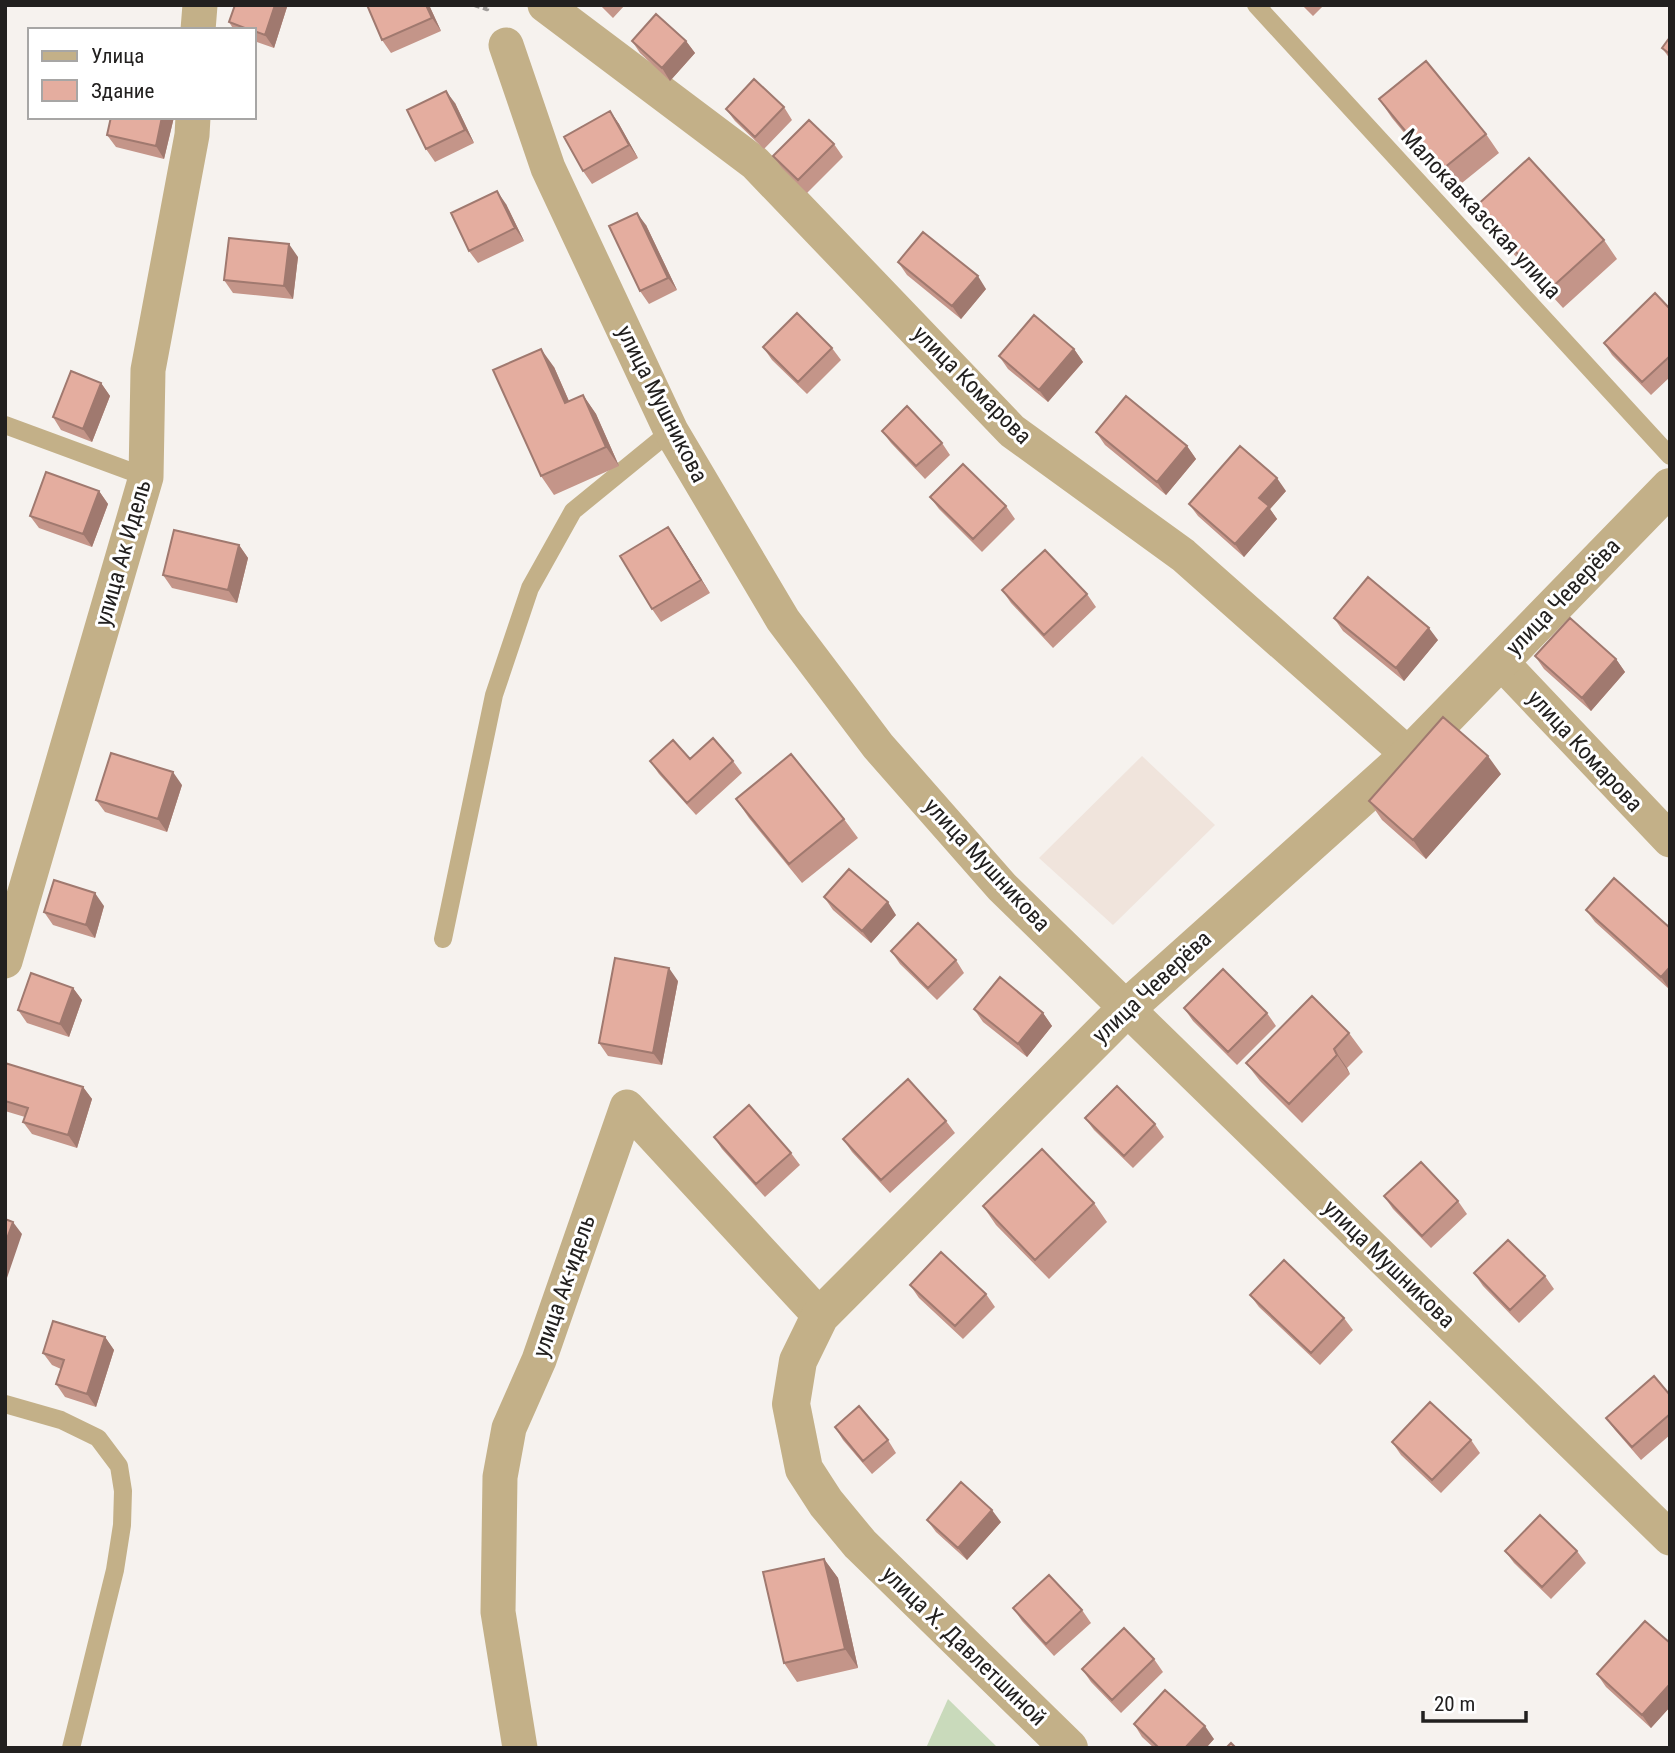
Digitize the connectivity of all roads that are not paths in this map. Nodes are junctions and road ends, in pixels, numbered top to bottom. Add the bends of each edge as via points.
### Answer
1 (200, 5) edge
2 (545, 5) edge
3 (1256, 5) edge
4 (198, 28) edge
5 (506, 46) dead end
6 (192, 126) edge
7 (5, 425) edge
8 (671, 431) junction
9 (1670, 456) edge
10 (146, 477) junction
11 (1670, 487) edge
12 (1501, 662) junction
13 (1409, 755) junction
14 (1670, 840) edge
15 (443, 939) dead end
16 (5, 961) edge
17 (1127, 1008) junction
18 (820, 1316) junction
19 (5, 1404) edge
20 (1670, 1538) edge
21 (860, 1544) joint
22 (71, 1748) edge
23 (520, 1748) edge
24 (1069, 1748) edge

1 - 4 street
2 - 13 street, улица Комарова via 755,163 1012,431 1183,555
3 - 9 lane, Малокавказская улица
5 - 8 street, улица Мушникова via 548,169
6 - 10 street, улица Ак Идель via 148,370
7 - 10 lane
8 - 15 lane via 573,511 530,588 494,695
8 - 17 street, улица Мушникова via 783,620 878,746 1002,887
10 - 16 street, улица Ак Идель
11 - 12 street, улица Чеверёва
12 - 13 street, улица Чеверёва
12 - 14 street, улица Комарова
13 - 17 street, улица Чеверёва
17 - 18 street, улица Чеверёва
17 - 20 street, улица Мушникова
18 - 21 street, улица Чеверёва via 798,1361 792,1404 804,1469
18 - 23 street, улица Ак-идель via 627,1107 539,1360 509,1428 500,1477 498,1612
19 - 22 lane via 61,1420 98,1438 119,1466 122,1525 115,1570
21 - 24 street, улица Х. Давлетшиной

